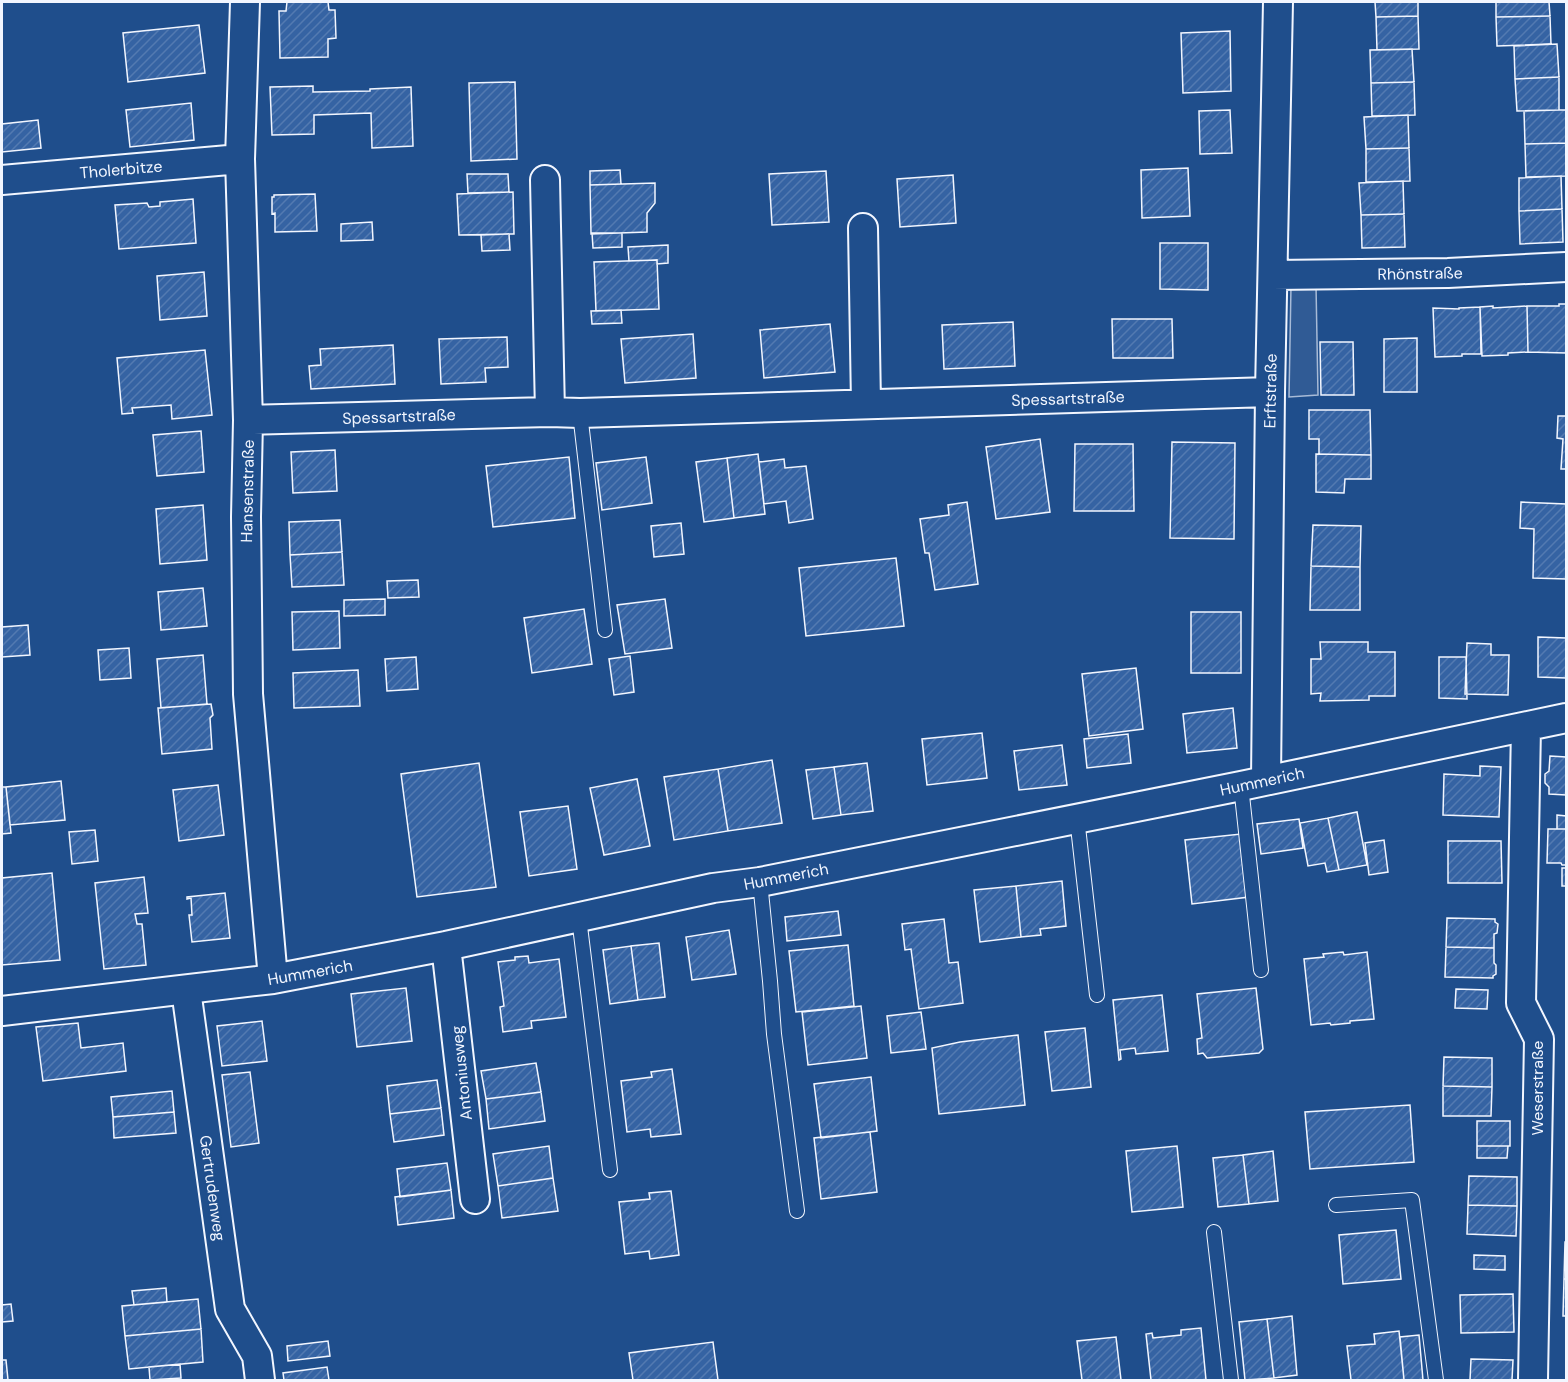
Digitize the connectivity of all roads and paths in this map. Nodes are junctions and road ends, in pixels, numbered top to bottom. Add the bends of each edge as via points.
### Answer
1 (245, 2) edge
2 (1278, 2) edge
3 (240, 159) junction
4 (2, 180) edge
5 (545, 180) dead end
6 (863, 228) dead end
7 (1566, 267) edge
8 (1273, 275) junction
9 (1270, 392) junction
10 (866, 404) junction
11 (550, 412) junction
12 (580, 413) junction
13 (248, 420) junction
14 (605, 630) dead end
15 (1566, 718) edge
16 (1526, 727) junction
17 (1253, 783) junction
18 (1077, 818) junction
19 (760, 882) junction
20 (579, 918) junction
21 (446, 946) junction
22 (1260, 970) dead end
23 (273, 979) junction
24 (186, 990) junction
25 (1097, 994) dead end
26 (2, 1011) edge
27 (610, 1170) dead end
28 (475, 1199) dead end
29 (1336, 1206) dead end
30 (797, 1211) dead end
31 (1214, 1232) dead end
32 (260, 1380) edge
33 (1230, 1380) edge
34 (1436, 1380) edge
35 (1533, 1380) edge

1 - 3 street, Hansenstraße
2 - 8 street, Erftstraße
3 - 4 street, Tholerbitze
3 - 13 street, Hansenstraße
5 - 11 street
6 - 10 street
7 - 8 street, Rhönstraße
8 - 9 street, Erftstraße
9 - 10 street, Spessartstraße
9 - 17 street, Erftstraße
10 - 12 street, Spessartstraße
11 - 12 street, Spessartstraße
11 - 13 street, Spessartstraße
12 - 14 lane
13 - 23 street, Hansenstraße via 248,694
15 - 16 street, Hummerich
16 - 17 street, Hummerich
16 - 35 street, Weserstraße via 1521,1003 1539,1039
17 - 18 street, Hummerich
17 - 22 lane
18 - 19 street, Hummerich
18 - 25 lane
19 - 20 street, Hummerich via 713,888
19 - 30 lane via 774,1034
20 - 21 street, Hummerich
20 - 27 lane
21 - 23 street, Hummerich
21 - 28 street, Antoniusweg
23 - 24 street, Hummerich
24 - 26 street, Hummerich
24 - 32 street, Gertrudenweg via 230,1310 256,1356
29 - 34 lane via 1412,1200
31 - 33 lane

